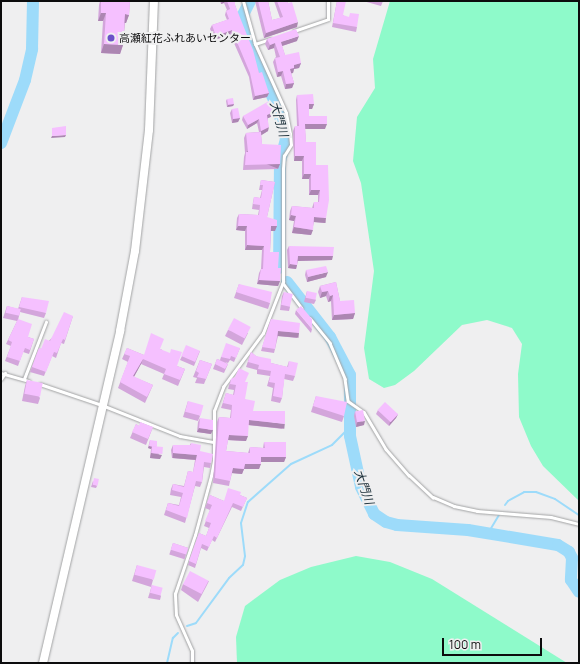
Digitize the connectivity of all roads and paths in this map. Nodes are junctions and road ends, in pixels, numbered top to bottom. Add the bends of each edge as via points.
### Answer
1 (154, 1) edge
2 (243, 1) edge
3 (328, 1) edge
4 (290, 32) edge
5 (276, 37) edge
6 (255, 44) junction
7 (283, 282) junction
8 (304, 311) edge
9 (309, 316) edge
10 (46, 322) dead end
11 (3, 373) edge
12 (1, 379) edge
13 (24, 379) junction
14 (31, 381) edge
15 (38, 384) edge
16 (102, 405) junction
17 (214, 442) junction
18 (579, 524) edge
19 (43, 663) edge
20 (192, 663) edge

1 - 16 street via 152,91 141,210 120,331
2 - 6 lane
3 - 4 lane via 328,19
5 - 6 lane
6 - 7 lane via 286,113 290,134 291,145 284,156 283,169
7 - 8 lane
7 - 17 lane via 262,332 223,387 214,411
9 - 18 lane via 330,343 345,379 348,401 364,412 386,448 409,475 433,497 454,506 477,511 551,517
10 - 13 lane
11 - 12 lane
11 - 13 lane
13 - 14 lane
15 - 16 lane
16 - 17 lane via 180,436
16 - 19 street
17 - 20 lane via 214,460 204,507 175,594 176,615 192,651

